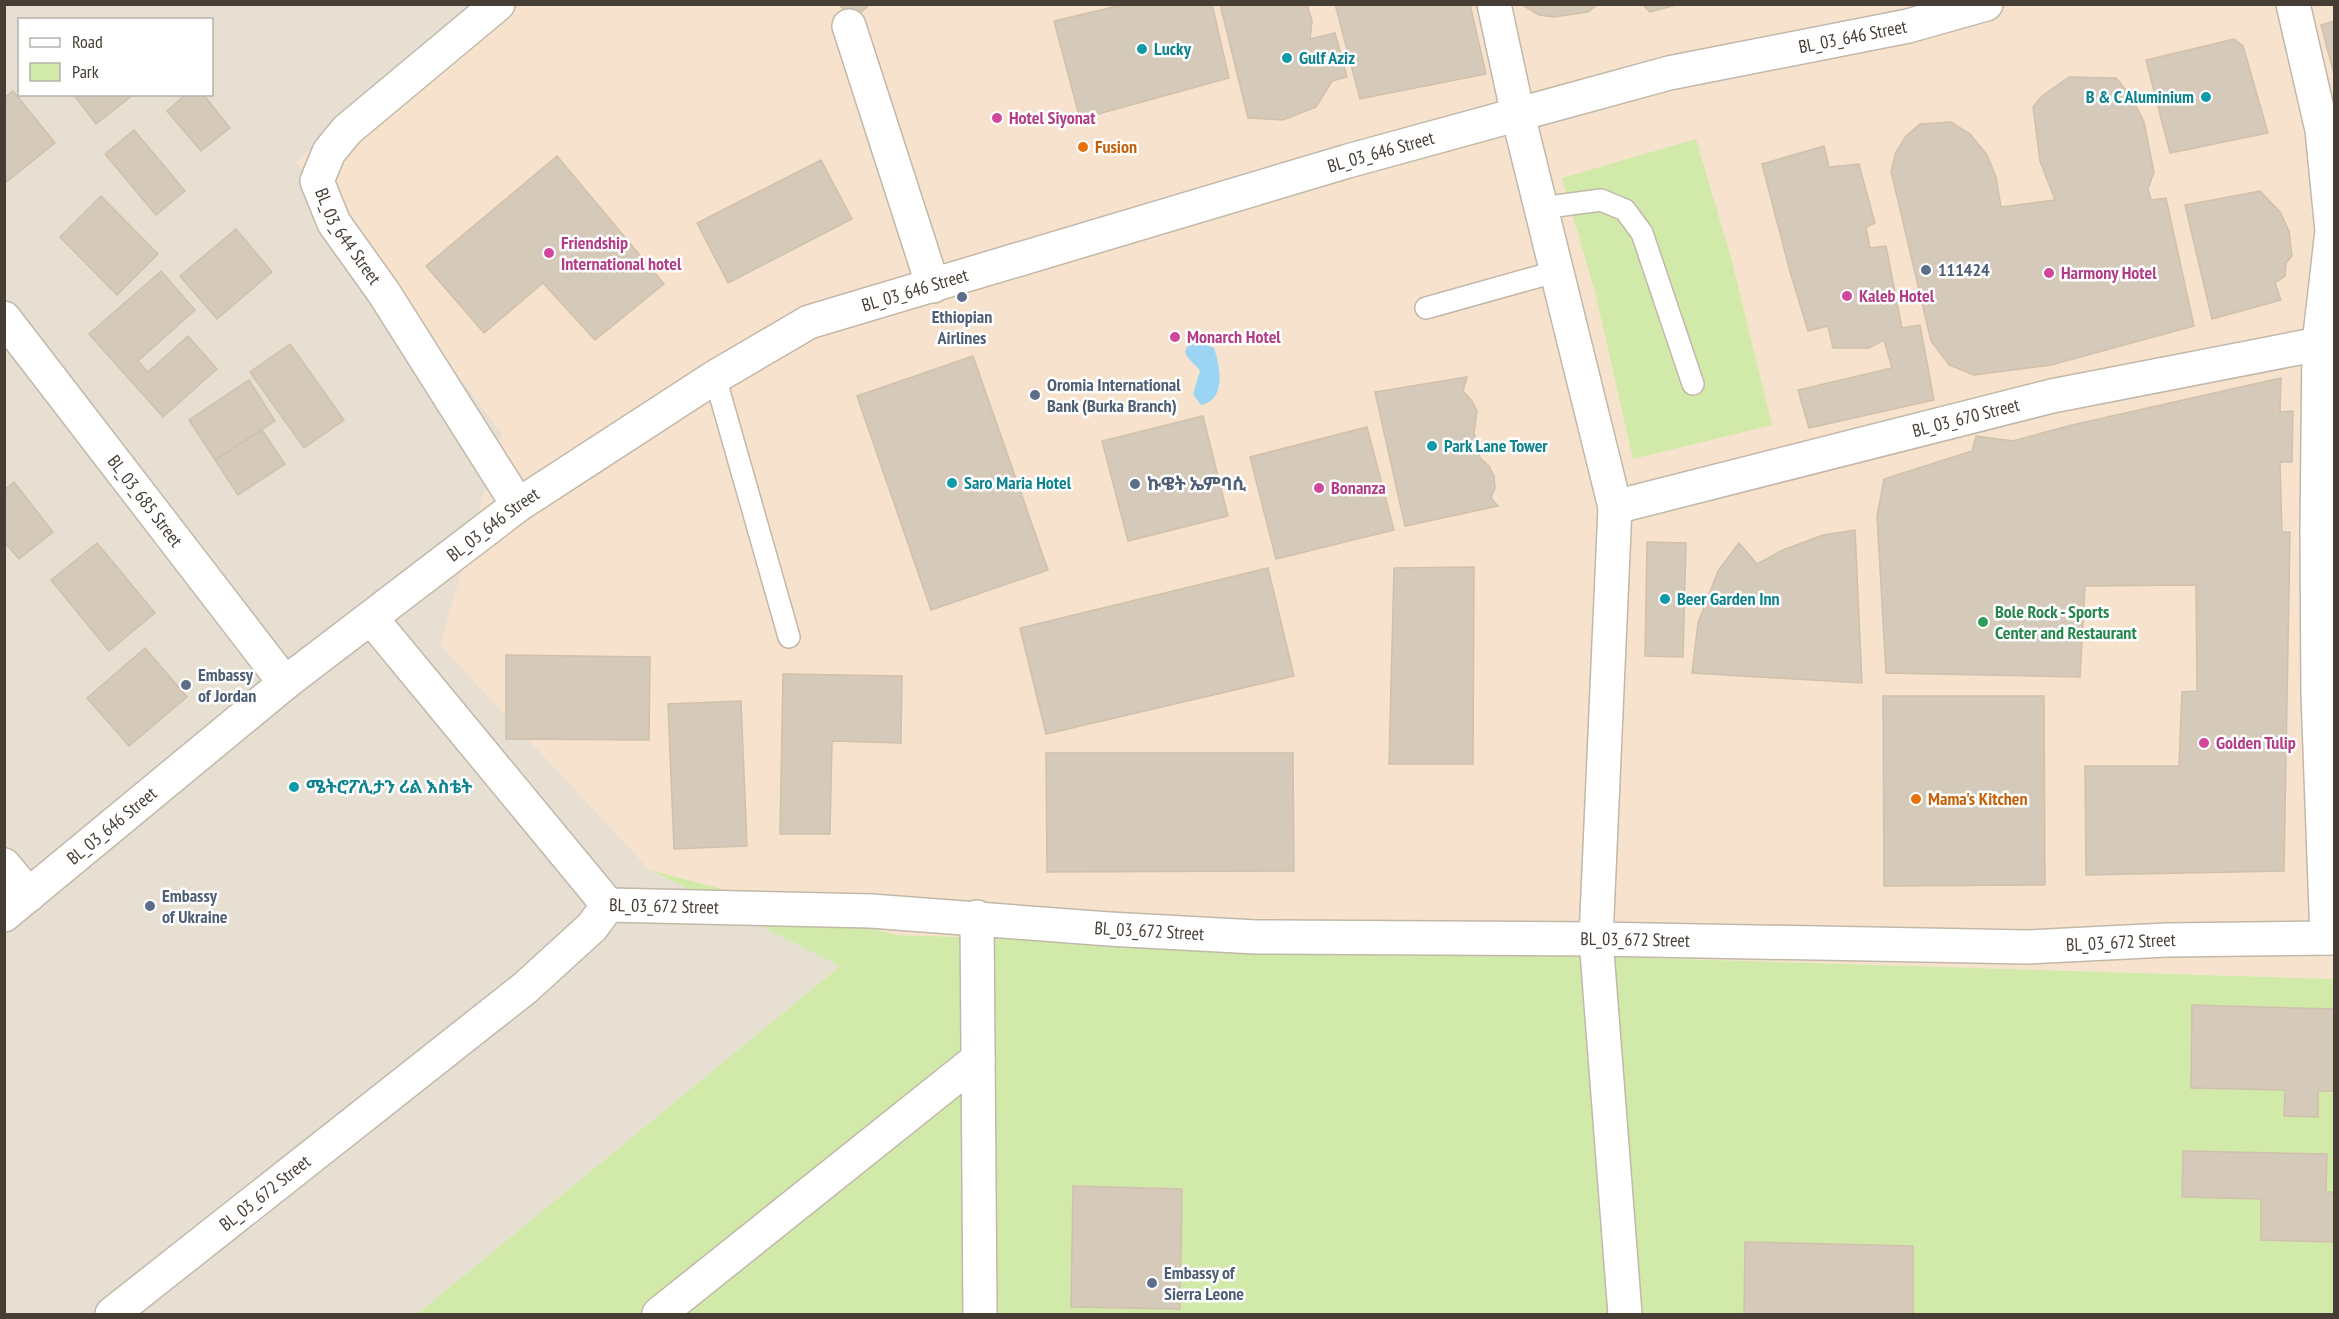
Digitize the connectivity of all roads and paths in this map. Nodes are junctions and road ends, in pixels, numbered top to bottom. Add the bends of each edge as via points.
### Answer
1 (498, 4) edge
2 (1494, 4) edge
3 (1986, 4) edge
4 (2293, 4) edge
5 (849, 26) dead end
6 (1518, 115) junction
7 (1541, 208) junction
8 (1558, 271) junction
9 (933, 286) junction
10 (1426, 309) dead end
11 (4, 318) edge
12 (2319, 344) junction
13 (714, 377) junction
14 (1694, 384) dead end
15 (518, 506) junction
16 (1615, 507) junction
17 (371, 618) junction
18 (789, 637) dead end
19 (285, 683) junction
20 (4, 865) edge
21 (17, 905) edge
22 (608, 905) junction
23 (977, 917) junction
24 (2331, 938) edge
25 (1596, 939) junction
26 (978, 1059) junction
27 (112, 1314) edge
28 (659, 1314) edge
29 (980, 1314) edge
30 (1625, 1314) edge

1 - 15 street, BL_03_644 Street via 347,130 329,152 316,182 334,223 384,293
2 - 6 street
3 - 6 street, BL_03_646 Street via 1908,26 1670,73
4 - 12 street via 2322,130 2332,231
5 - 9 street
6 - 7 street
6 - 9 street, BL_03_646 Street via 1336,164
7 - 8 street
7 - 14 lane via 1601,200 1625,210 1642,233
8 - 10 lane
8 - 16 street
9 - 13 street, BL_03_646 Street via 809,322
11 - 19 street, BL_03_685 Street
12 - 16 street, BL_03_670 Street via 2052,396
12 - 24 street via 2318,696
13 - 15 street, BL_03_646 Street
13 - 18 lane
15 - 17 street, BL_03_646 Street
16 - 25 street
17 - 19 street, BL_03_646 Street
17 - 22 street
19 - 21 street, BL_03_646 Street
20 - 21 street
22 - 23 street, BL_03_672 Street
22 - 27 street, BL_03_672 Street via 592,927 525,988
23 - 25 street, BL_03_672 Street via 1256,937
23 - 26 street
24 - 25 street, BL_03_672 Street via 2028,947
25 - 30 street
26 - 28 street
26 - 29 street

